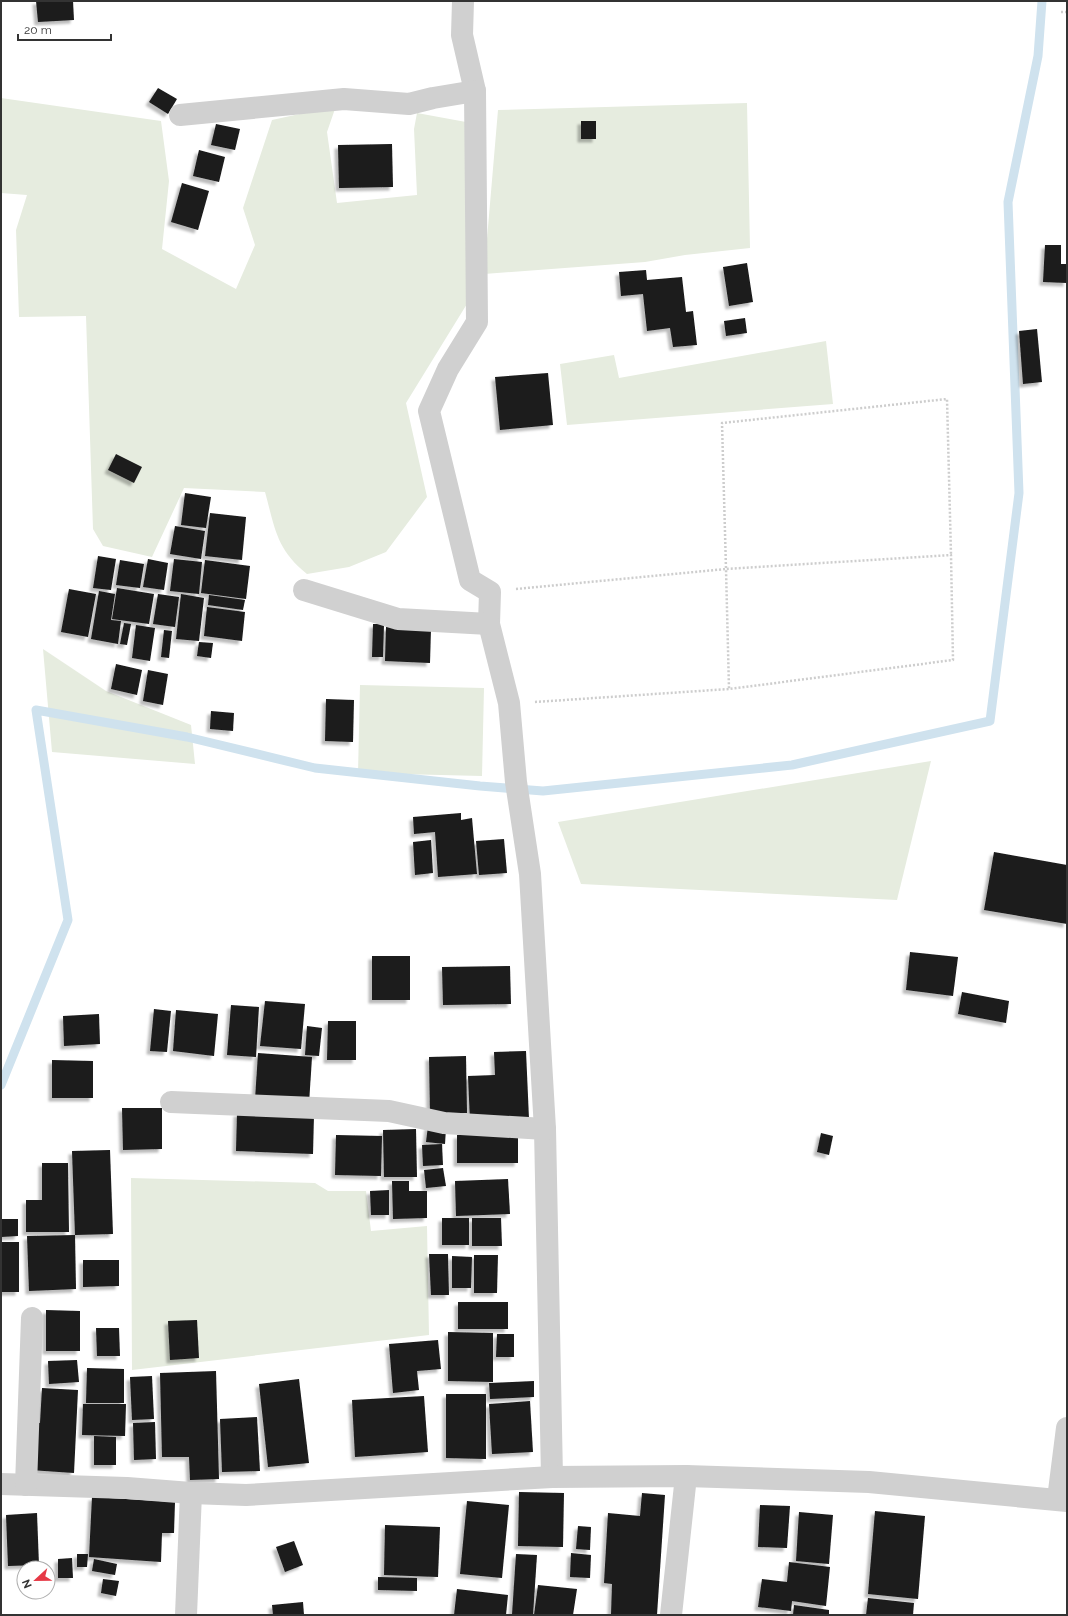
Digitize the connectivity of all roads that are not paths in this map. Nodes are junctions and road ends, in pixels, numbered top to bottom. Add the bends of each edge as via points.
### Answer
1 (463, 1) edge
2 (475, 91) junction
3 (180, 115) dead end
4 (304, 590) dead end
5 (489, 624) junction
6 (171, 1102) dead end
7 (545, 1129) junction
8 (32, 1318) dead end
9 (1067, 1428) edge
10 (552, 1476) junction
11 (686, 1476) junction
12 (1, 1484) edge
13 (26, 1485) junction
14 (191, 1493) junction
15 (1062, 1500) edge
16 (186, 1615) edge
17 (671, 1615) edge

1 - 2 street via 462,35
2 - 3 street via 409,104 344,99
2 - 5 street via 477,322 448,369 429,411 470,580 490,592
4 - 5 street via 398,619
5 - 7 street via 508,704 516,782 530,874
6 - 7 street via 389,1111 444,1123
7 - 10 street
8 - 13 street
9 - 15 street
10 - 11 street
10 - 14 street via 246,1495
11 - 15 street via 869,1482
11 - 17 street
12 - 13 street
13 - 14 street
14 - 16 street

